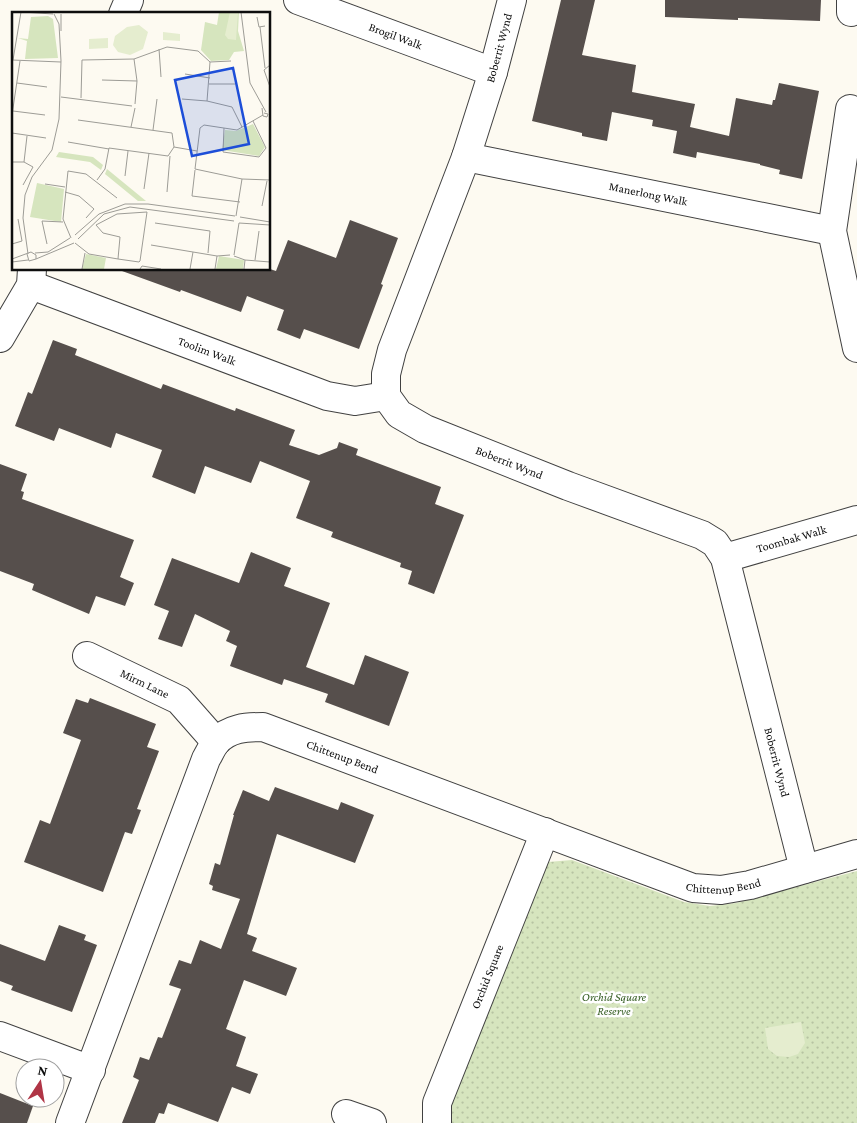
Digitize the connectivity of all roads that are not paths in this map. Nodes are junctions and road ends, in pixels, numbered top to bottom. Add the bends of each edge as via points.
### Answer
1 (129, 0) edge
2 (298, 0) edge
3 (512, 0) edge
4 (124, 12) edge
5 (493, 72) junction
6 (850, 109) dead end
7 (466, 157) junction
8 (832, 231) junction
9 (31, 277) edge
10 (0, 338) edge
11 (857, 348) edge
12 (386, 396) junction
13 (857, 520) edge
14 (725, 558) junction
15 (87, 656) dead end
16 (216, 742) junction
17 (545, 832) junction
18 (857, 854) edge
19 (804, 869) junction
20 (0, 1036) edge
21 (90, 1070) junction
22 (346, 1114) dead end
23 (70, 1123) edge
24 (372, 1123) edge
25 (437, 1123) edge

1 - 4 street
2 - 5 street, Brogil Walk
3 - 5 street, Boberrit Wynd
5 - 7 street, Boberrit Wynd
6 - 8 street
7 - 8 street, Manerlong Walk
7 - 12 street, Boberrit Wynd via 392,350 386,374
8 - 11 street
9 - 10 street, Toolim Walk
9 - 12 street, Toolim Walk via 328,396 355,401
12 - 14 street, Boberrit Wynd via 399,414 425,429 702,535 715,543
13 - 14 street, Toombak Walk
14 - 19 street, Boberrit Wynd
15 - 16 street, Mirm Lane via 179,700
16 - 17 street, Chittenup Bend via 231,731 263,727
16 - 21 street via 206,759
17 - 19 street, Chittenup Bend via 693,888 721,890
17 - 25 street, Orchid Square via 437,1103
18 - 19 street, Chittenup Bend
20 - 21 street
21 - 23 street
22 - 24 street

